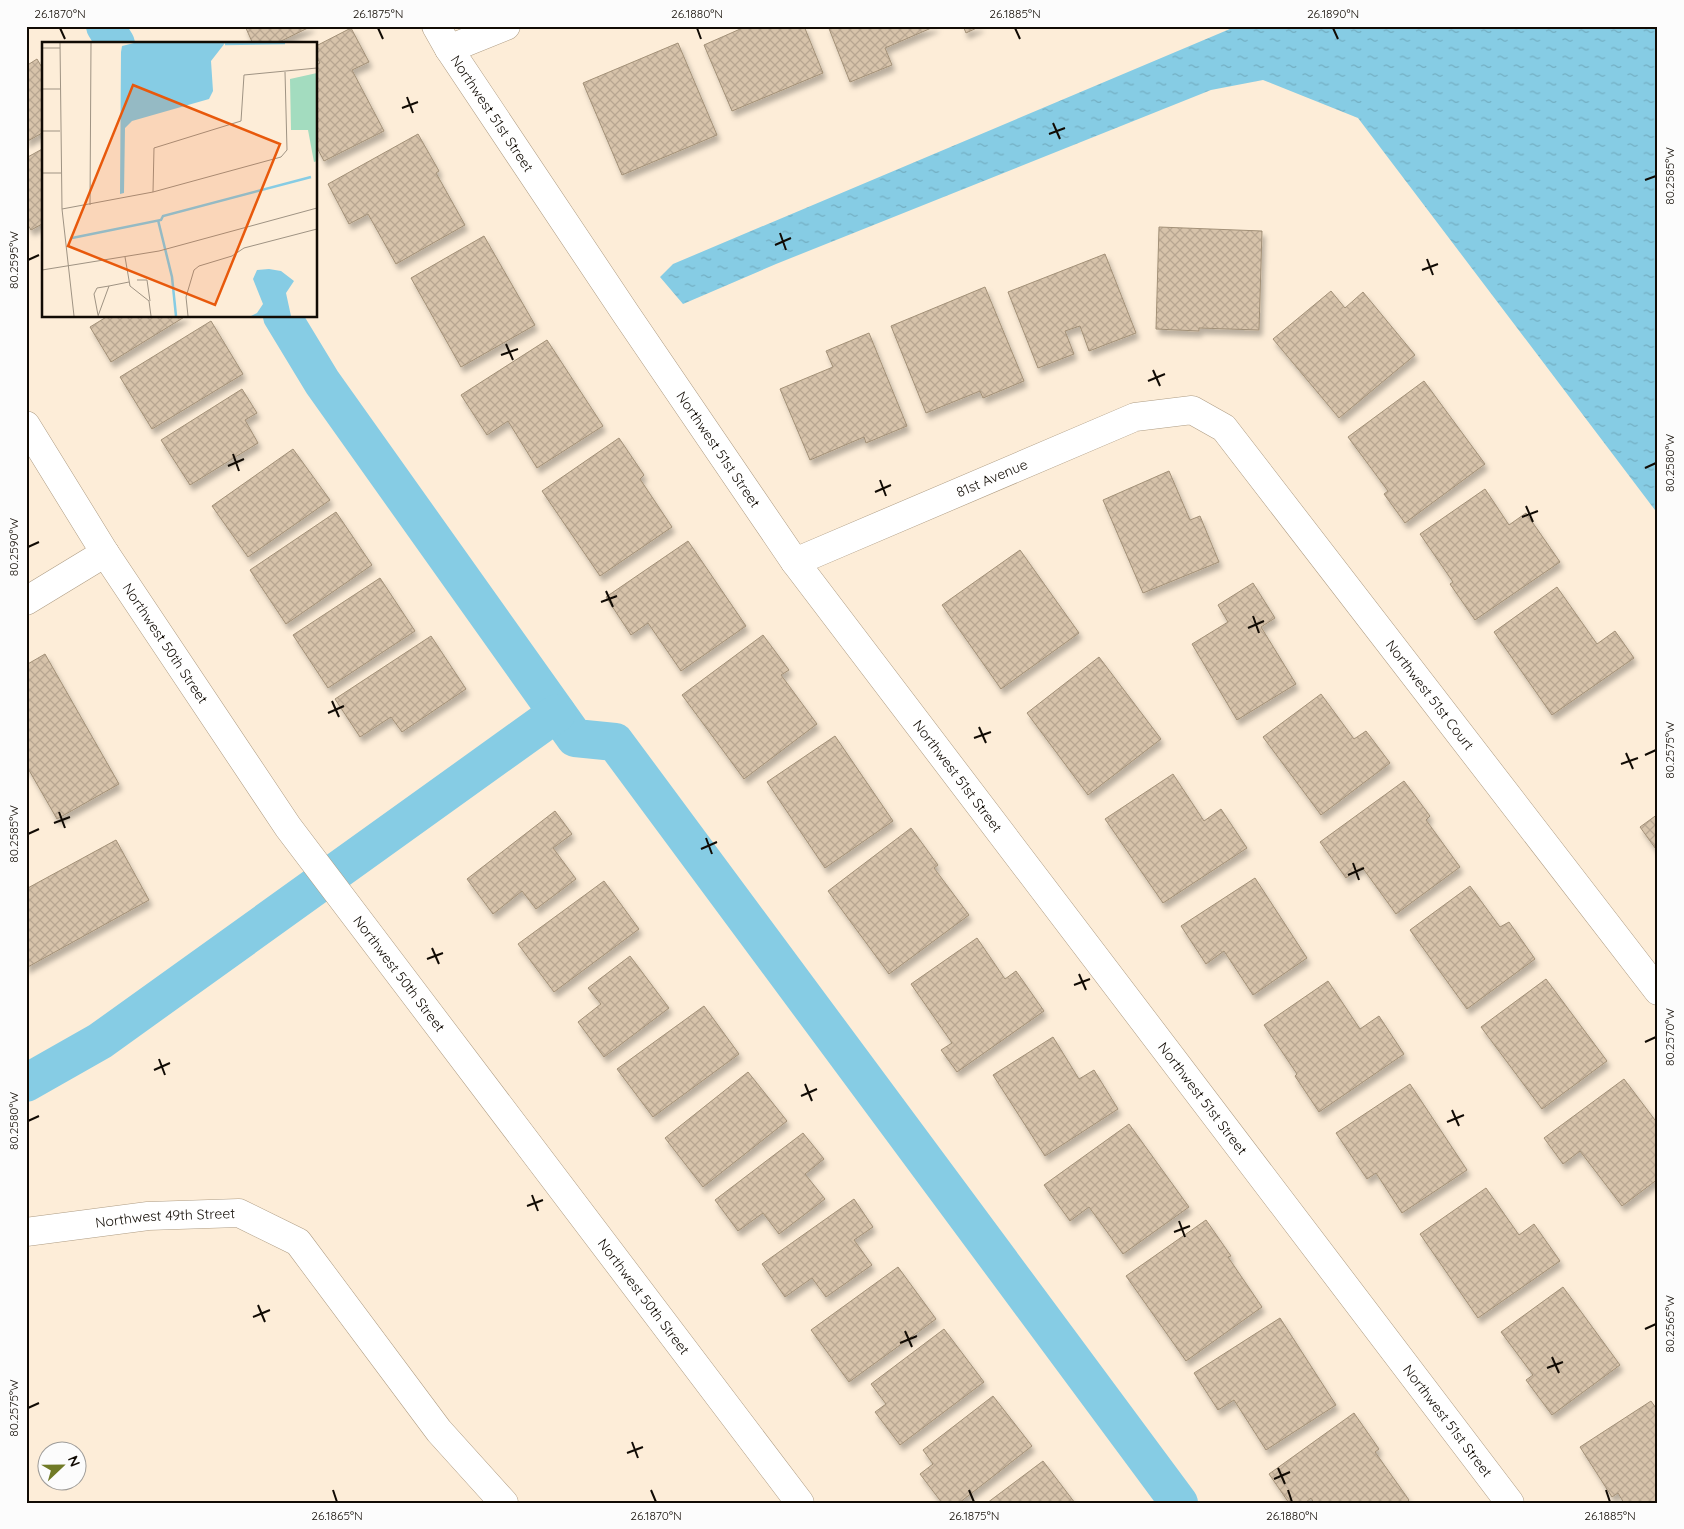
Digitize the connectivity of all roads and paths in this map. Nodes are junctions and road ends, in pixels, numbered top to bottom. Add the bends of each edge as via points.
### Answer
1 (506, 26) edge
2 (443, 38) edge
3 (1192, 410) joint
4 (26, 425) edge
5 (105, 553) junction
6 (795, 562) junction
7 (26, 601) edge
8 (1658, 991) edge
9 (26, 1232) edge
10 (504, 1503) edge
11 (800, 1503) edge
12 (1510, 1503) edge

1 - 2 street
2 - 6 street, Northwest 51st Street
3 - 6 street, 81st Avenue via 1135,417
3 - 8 street, Northwest 51st Court via 1224,428
4 - 5 street, Northwest 50th Street
5 - 7 street
5 - 11 street, Northwest 50th Street via 288,827
6 - 12 street, Northwest 51st Street
9 - 10 street, Northwest 49th Street via 148,1216 239,1213 298,1242 439,1431

